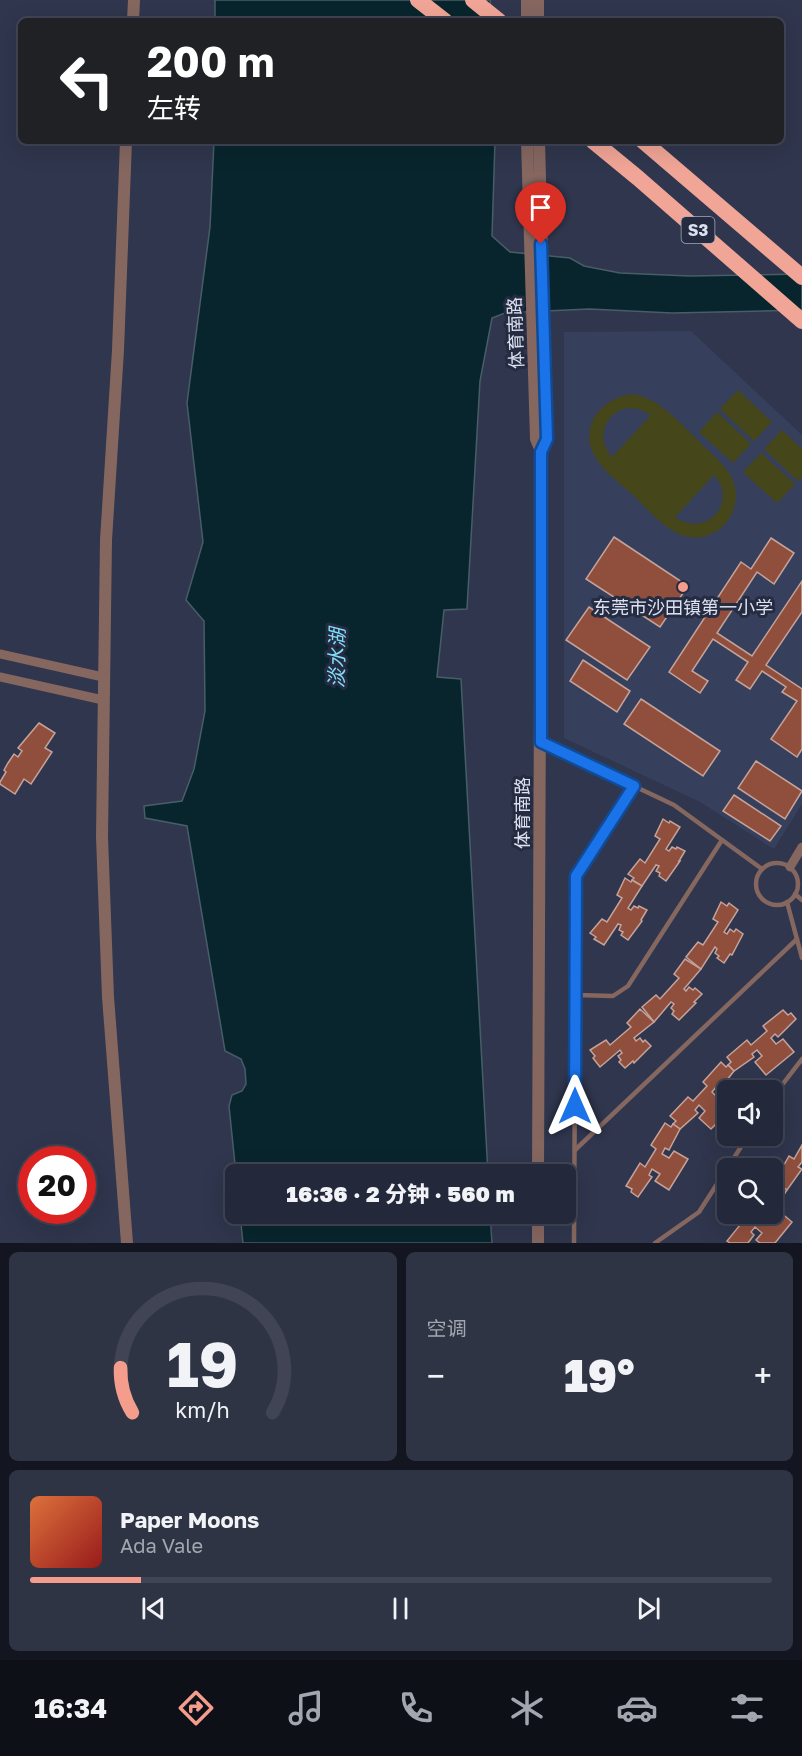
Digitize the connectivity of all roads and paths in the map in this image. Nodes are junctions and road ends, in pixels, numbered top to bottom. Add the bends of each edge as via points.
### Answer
1 (134, 0) edge
2 (418, 0) edge
3 (473, 0) edge
4 (527, 0) edge
5 (538, 0) edge
6 (133, 18) edge
7 (441, 18) edge
8 (495, 18) edge
9 (527, 18) edge
10 (538, 18) edge
11 (126, 144) edge
12 (527, 144) edge
13 (539, 144) edge
14 (597, 144) edge
15 (647, 144) edge
16 (534, 224) junction
17 (802, 277) edge
18 (802, 321) edge
19 (0, 654) edge
20 (0, 676) edge
21 (103, 678) junction
22 (103, 700) junction
23 (541, 742) junction
24 (634, 786) junction
25 (722, 840) junction
26 (802, 847) edge
27 (790, 867) junction
28 (762, 869) junction
29 (795, 894) junction
30 (802, 900) edge
31 (787, 902) junction
32 (797, 939) junction
33 (802, 958) edge
34 (576, 995) junction
35 (802, 1059) edge
36 (783, 1084) edge
37 (742, 1146) edge
38 (575, 1150) junction
39 (538, 1164) edge
40 (538, 1224) edge
41 (127, 1243) edge
42 (538, 1243) edge
43 (574, 1243) edge
44 (655, 1243) edge

1 - 6 street
2 - 7 highway
3 - 8 highway
4 - 9 street
5 - 10 street
11 - 21 street
12 - 16 street, 体育南路
13 - 16 street, 体育南路
14 - 18 highway, S3
15 - 17 highway, S3
16 - 23 street, 体育南路 via 540,371 536,439 541,452
19 - 21 street
20 - 22 street
21 - 22 street
22 - 41 street via 102,837 108,997
23 - 24 lane
23 - 39 street, 体育南路
24 - 25 lane via 674,805
24 - 34 lane via 576,876
25 - 28 lane
25 - 34 lane via 628,986 613,996
26 - 27 street
27 - 28 lane via 779,863
27 - 29 lane via 797,876
28 - 31 lane via 756,886 760,897 770,904
29 - 30 lane
29 - 31 lane
31 - 32 lane
32 - 33 lane
32 - 38 lane
34 - 38 lane
35 - 36 lane
37 - 44 lane via 699,1212
38 - 43 lane
40 - 42 street

